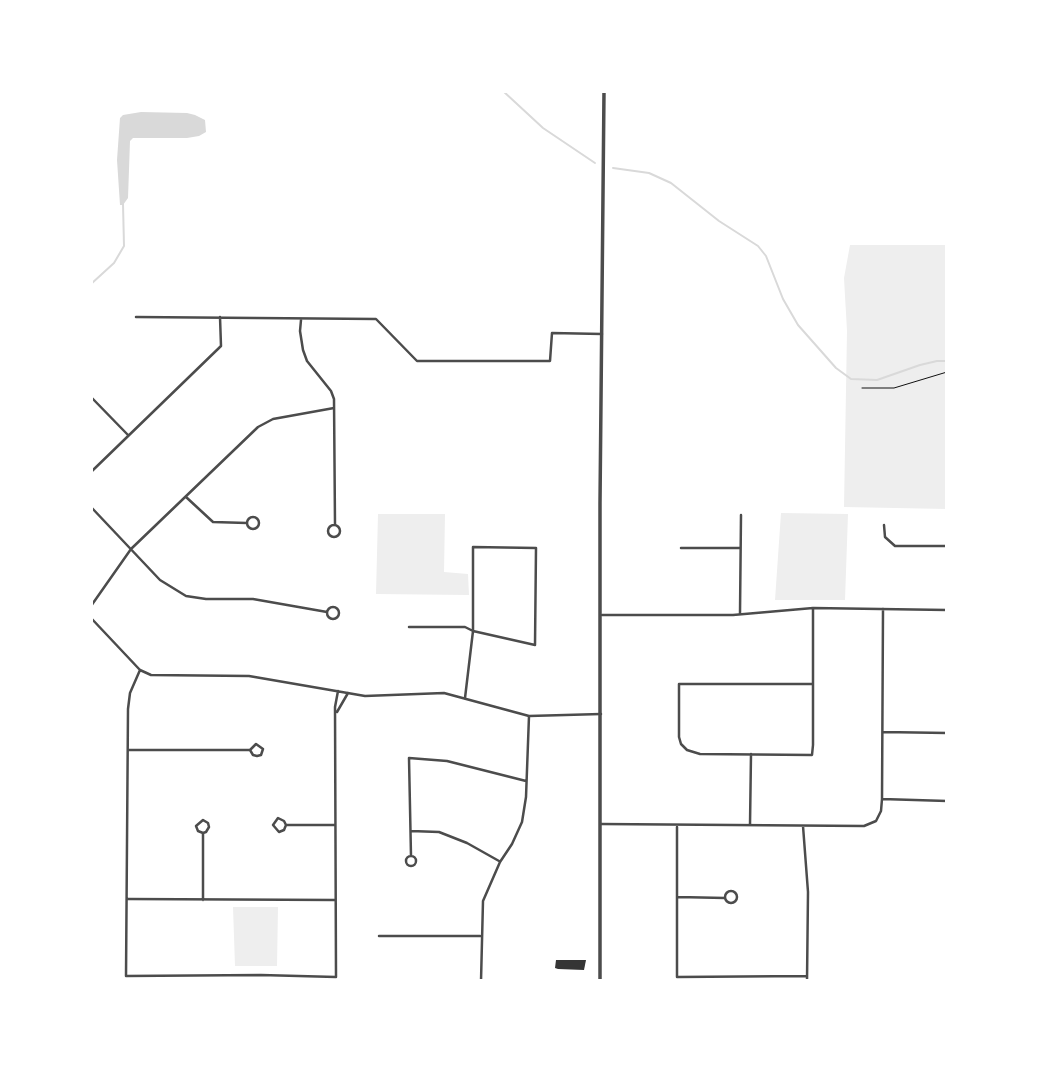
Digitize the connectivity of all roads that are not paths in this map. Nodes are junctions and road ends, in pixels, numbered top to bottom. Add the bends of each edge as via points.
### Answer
1 (604, 91) edge
2 (136, 317) dead end
3 (220, 317) junction
4 (302, 320) junction
5 (602, 334) junction
6 (91, 397) edge
7 (334, 408) junction
8 (128, 435) junction
9 (91, 472) edge
10 (186, 497) junction
11 (91, 507) edge
12 (741, 515) dead end
13 (247, 523) dead end
14 (335, 525) dead end
15 (884, 525) dead end
16 (947, 547) edge
17 (681, 548) dead end
18 (739, 548) junction
19 (131, 549) junction
20 (91, 606) edge
21 (813, 608) junction
22 (883, 609) junction
23 (947, 610) edge
24 (327, 612) dead end
25 (740, 613) junction
26 (602, 615) junction
27 (91, 618) edge
28 (409, 627) dead end
29 (473, 631) junction
30 (140, 670) junction
31 (813, 684) junction
32 (338, 691) junction
33 (348, 693) junction
34 (465, 698) junction
35 (337, 713) junction
36 (601, 714) junction
37 (529, 716) junction
38 (883, 732) junction
39 (947, 733) edge
40 (128, 750) junction
41 (250, 750) dead end
42 (751, 754) junction
43 (526, 781) junction
44 (882, 799) junction
45 (947, 801) edge
46 (600, 824) junction
47 (286, 825) dead end
48 (335, 825) junction
49 (677, 826) junction
50 (750, 826) junction
51 (803, 826) junction
52 (411, 831) junction
53 (203, 833) dead end
54 (411, 856) dead end
55 (500, 862) junction
56 (678, 897) junction
57 (725, 898) dead end
58 (128, 899) junction
59 (203, 900) junction
60 (335, 900) junction
61 (379, 936) dead end
62 (480, 936) junction
63 (216, 974) junction
64 (208, 975) junction
65 (807, 979) edge
66 (208, 981) edge
67 (216, 981) edge
68 (481, 981) edge
69 (600, 981) edge

1 - 5 street
2 - 3 street
3 - 4 street
3 - 8 street via 221,346
4 - 5 street via 376,319 417,361 550,361 552,333
4 - 7 street via 303,350 331,390
5 - 26 street
6 - 8 street
7 - 10 street via 265,422
7 - 14 street
8 - 9 street
10 - 13 street via 213,522
10 - 19 street
11 - 19 street
12 - 18 street
15 - 16 street via 884,537 895,546
17 - 18 street
18 - 25 street
19 - 20 street
19 - 24 street via 160,580 186,596 253,599
21 - 22 street
21 - 25 street
21 - 31 street
22 - 23 street
22 - 38 street
25 - 26 street
26 - 36 street
27 - 30 street
28 - 29 street
29 - 29 street via 535,645 536,548 473,547
29 - 34 street
30 - 32 street via 151,675 248,676
30 - 40 street via 129,699
31 - 42 street via 812,755
31 - 42 street via 679,684 679,737 687,750
32 - 33 street
32 - 35 street
33 - 34 street via 444,693
33 - 35 street
34 - 37 street
35 - 48 street
36 - 37 street
36 - 46 street
37 - 43 street
38 - 39 street
38 - 44 street
40 - 41 street
40 - 58 street
42 - 50 street
43 - 52 street via 447,761 409,758
43 - 55 street via 522,822
44 - 45 street
44 - 51 street via 879,817 868,826
46 - 49 street
46 - 69 street
47 - 48 street
48 - 60 street
49 - 50 street
49 - 56 street
50 - 51 street
51 - 65 street
52 - 54 street
52 - 55 street via 449,836
53 - 59 street
55 - 62 street via 483,901
56 - 57 street
56 - 65 street via 677,977
58 - 59 street
58 - 64 street via 125,976
59 - 60 street
60 - 63 street via 336,978
61 - 62 street
62 - 68 street
63 - 64 street
63 - 67 street
64 - 66 street

